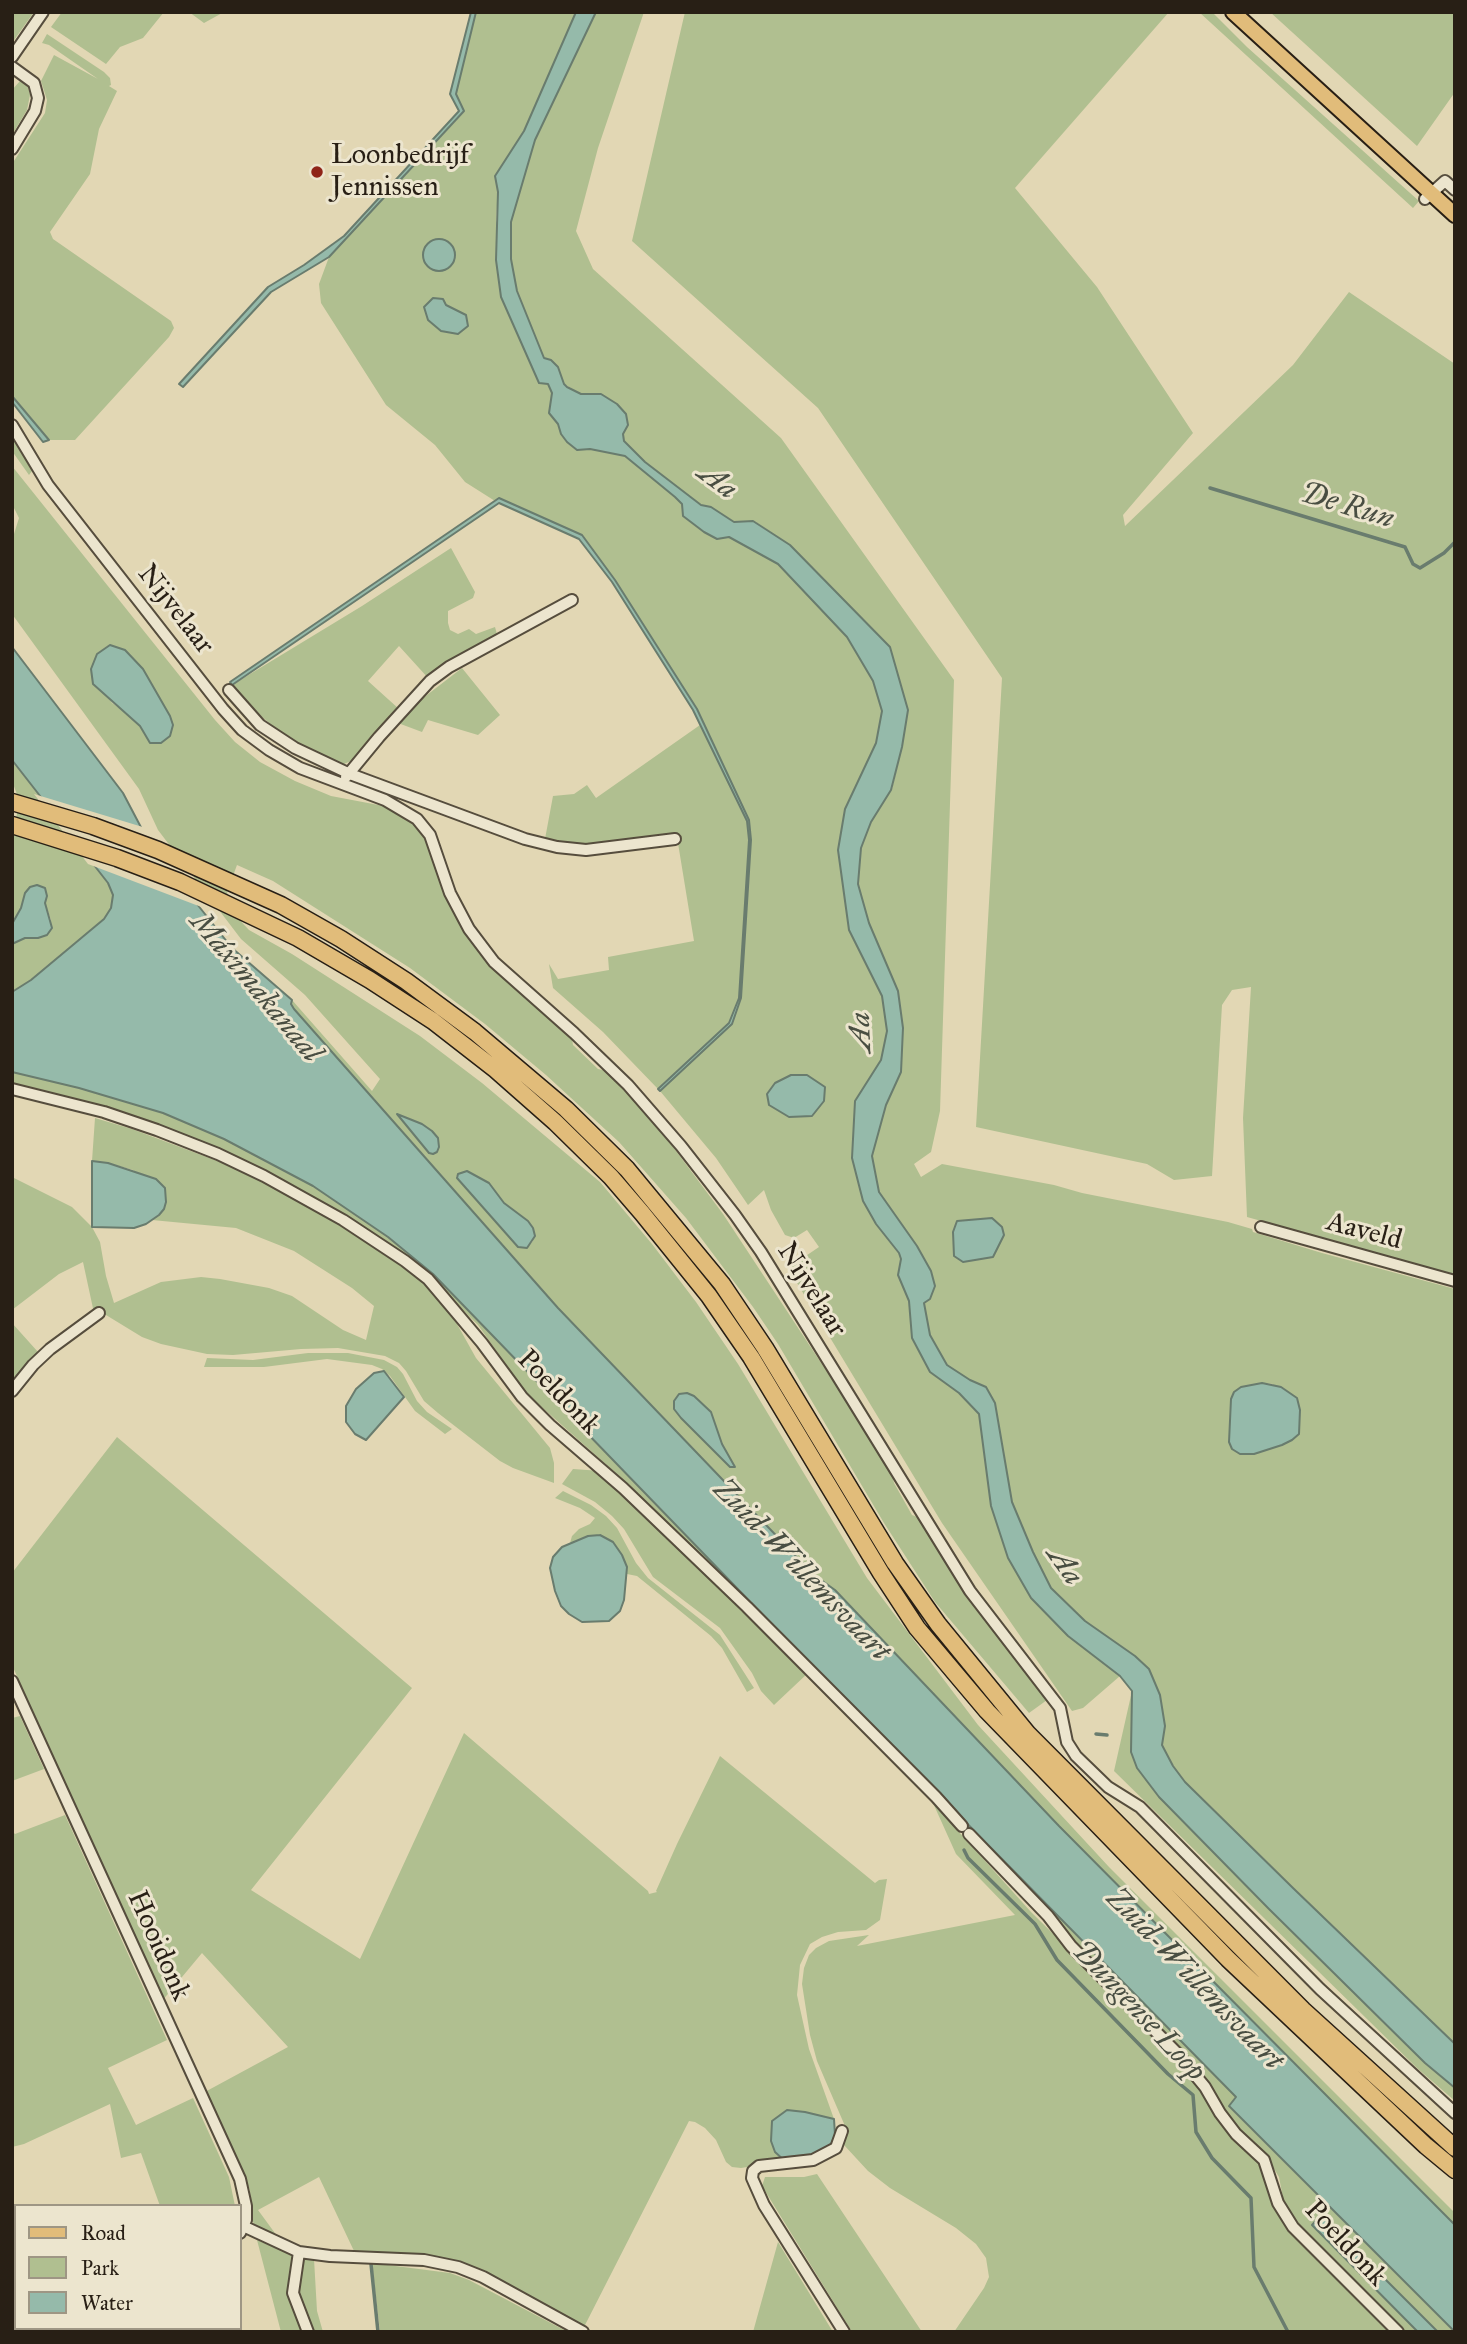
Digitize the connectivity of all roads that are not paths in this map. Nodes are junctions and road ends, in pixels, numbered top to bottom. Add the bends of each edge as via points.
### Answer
1 (43, 12) edge
2 (1233, 12) edge
3 (1245, 12) edge
4 (12, 57) edge
5 (12, 66) edge
6 (12, 149) edge
7 (1408, 174) junction
8 (1455, 190) edge
9 (1427, 196) junction
10 (1455, 215) edge
11 (12, 425) edge
12 (572, 600) dead end
13 (229, 690) dead end
14 (350, 774) junction
15 (339, 783) junction
16 (12, 802) edge
17 (430, 802) junction
18 (417, 819) junction
19 (12, 825) edge
20 (675, 839) dead end
21 (12, 1089) edge
22 (1261, 1227) dead end
23 (1455, 1281) edge
24 (99, 1313) dead end
25 (12, 1391) edge
26 (12, 1681) edge
27 (1122, 1840) junction
28 (1455, 2113) edge
29 (842, 2131) dead end
30 (1455, 2148) edge
31 (1455, 2170) edge
32 (242, 2225) edge
33 (242, 2230) edge
34 (299, 2252) junction
35 (308, 2332) edge
36 (583, 2332) edge
37 (844, 2332) edge
38 (1398, 2332) edge

1 - 4 street
2 - 7 main road
3 - 7 main road via 1393,147
5 - 6 street via 34,83 37,98 35,111
7 - 9 main road
8 - 9 street via 1445,181
9 - 10 main road
11 - 15 street, Nijvelaar via 48,485 233,719 268,750
12 - 14 street via 430,681
13 - 14 street via 260,725
14 - 15 street
14 - 17 street
15 - 18 street, Nijvelaar via 386,800
16 - 27 highway via 93,826 258,893 380,963 539,1084 627,1170 730,1295 895,1563 938,1624
17 - 18 street
17 - 20 street via 557,848 586,850
18 - 28 street, Nijvelaar via 429,835 469,929 494,962 628,1085 736,1215 970,1591 1060,1708 1071,1749 1101,1781 1138,1805 1320,1989
19 - 27 highway via 117,858 298,938 398,998 466,1046 555,1122 611,1177 685,1266 751,1357 917,1628 987,1711
21 - 38 street, Poeldonk via 104,1112 218,1154 343,1220 428,1279 522,1397 747,1607 936,1797 1071,1946 1177,2053 1236,2134 1264,2160 1278,2203 1293,2227
22 - 23 street, Aaveld
24 - 25 street via 50,1349
26 - 32 street, Hooidonk via 240,2179 246,2206
27 - 30 highway
27 - 31 highway via 1238,1968
29 - 37 street via 836,2148 813,2160 759,2166 752,2178 764,2205
33 - 34 street
34 - 35 street via 293,2293
34 - 36 street via 424,2260 458,2267

